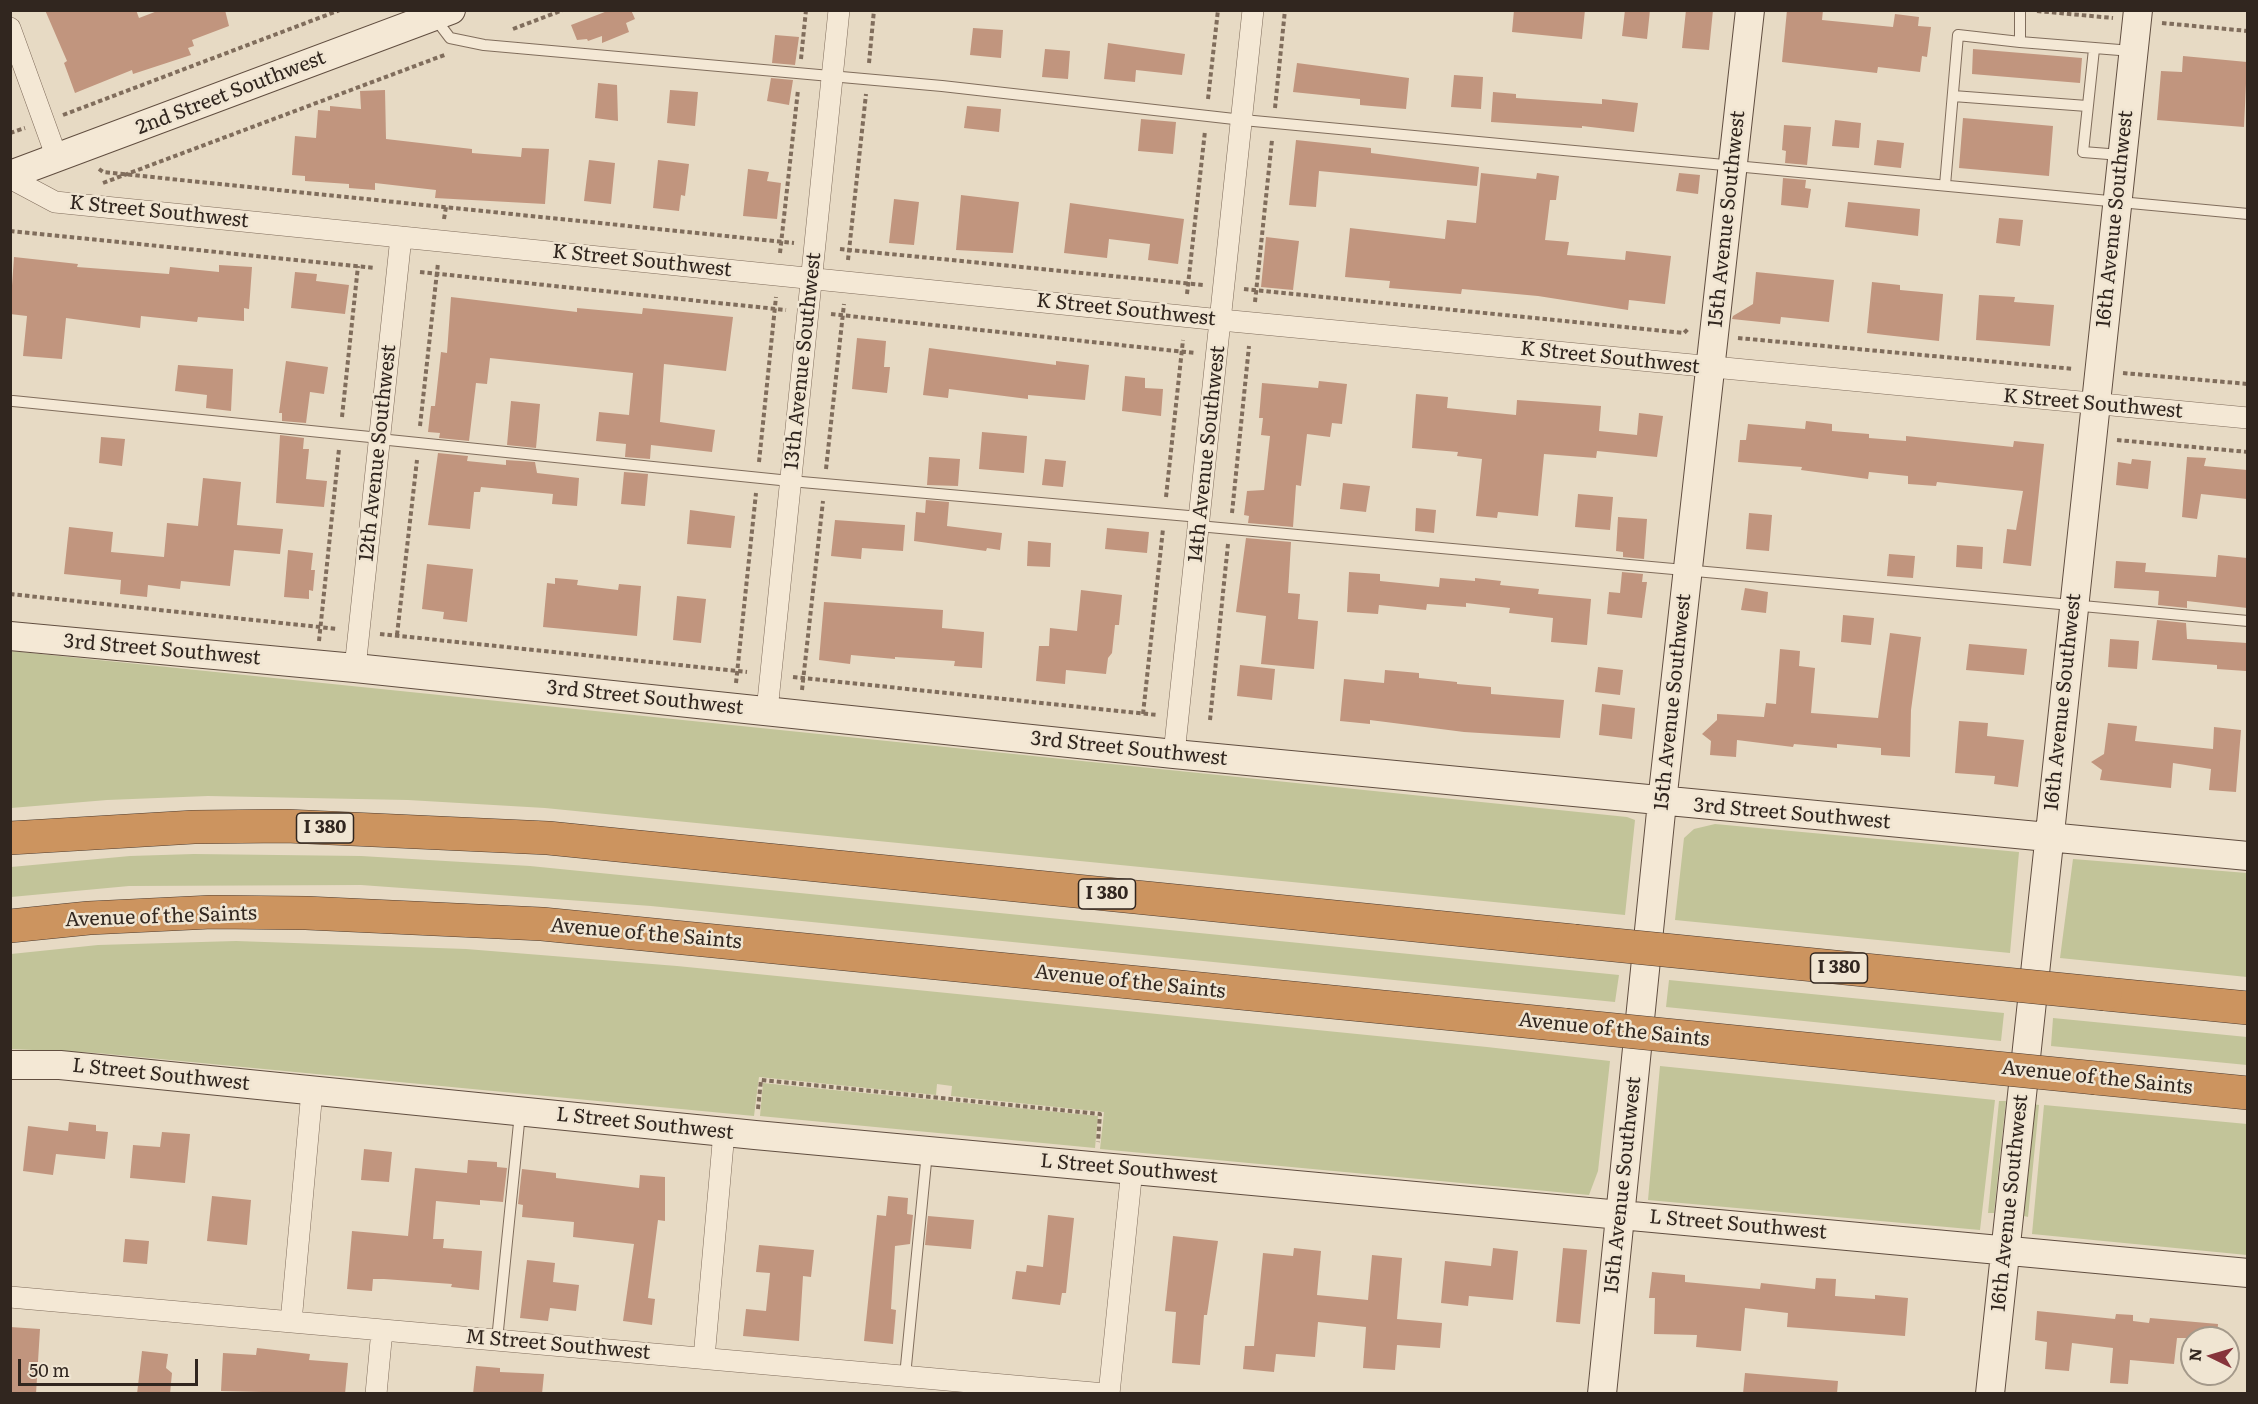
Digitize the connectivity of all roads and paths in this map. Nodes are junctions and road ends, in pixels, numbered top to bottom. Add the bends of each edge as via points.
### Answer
1 (340, 10) edge
2 (562, 10) edge
3 (806, 10) edge
4 (839, 10) edge
5 (874, 10) edge
6 (1218, 10) edge
7 (1253, 10) edge
8 (1286, 10) edge
9 (1750, 10) edge
10 (2020, 10) edge
11 (2034, 10) edge
12 (438, 13) edge
13 (2138, 17) edge
14 (2247, 31) edge
15 (12, 34) edge
16 (2020, 42) junction
17 (476, 43) junction
18 (2094, 49) junction
19 (2133, 51) junction
20 (799, 74) junction
21 (831, 77) junction
22 (867, 80) junction
23 (1953, 96) junction
24 (2087, 106) junction
25 (59, 116) dead end
26 (1207, 116) junction
27 (1243, 120) junction
28 (1274, 122) junction
29 (26, 128) dead end
30 (11, 133) edge
31 (2121, 155) junction
32 (57, 158) junction
33 (1733, 165) junction
34 (95, 167) dead end
35 (127, 174) junction
36 (10, 176) edge
37 (101, 184) dead end
38 (1945, 185) junction
39 (2116, 201) junction
40 (446, 207) junction
41 (2247, 214) edge
42 (444, 219) dead end
43 (99, 229) dead end
44 (10, 231) edge
45 (401, 237) junction
46 (98, 240) junction
47 (782, 242) junction
48 (794, 243) dead end
49 (840, 249) dead end
50 (849, 250) junction
51 (780, 254) dead end
52 (848, 261) dead end
53 (358, 266) junction
54 (375, 268) dead end
55 (415, 272) dead end
56 (812, 277) junction
57 (1189, 284) junction
58 (1206, 285) dead end
59 (1241, 289) dead end
60 (1256, 290) junction
61 (1187, 294) dead end
62 (776, 297) dead end
63 (844, 303) dead end
64 (1255, 303) dead end
65 (775, 309) junction
66 (786, 310) dead end
67 (831, 314) dead end
68 (842, 316) junction
69 (1690, 316) dead end
70 (1221, 320) junction
71 (1736, 337) dead end
72 (1200, 353) dead end
73 (1711, 368) junction
74 (2081, 369) dead end
75 (2116, 372) dead end
76 (2247, 384) edge
77 (13, 401) dead end
78 (2095, 404) junction
79 (2247, 418) edge
80 (341, 434) junction
81 (379, 438) junction
82 (2113, 440) dead end
83 (2247, 452) edge
84 (757, 477) junction
85 (790, 481) junction
86 (824, 484) junction
87 (1199, 521) junction
88 (1687, 571) junction
89 (10, 594) edge
90 (2074, 604) junction
91 (2247, 621) edge
92 (321, 627) junction
93 (342, 630) dead end
94 (376, 633) dead end
95 (10, 636) edge
96 (318, 649) dead end
97 (355, 668) junction
98 (737, 671) junction
99 (747, 672) dead end
100 (793, 677) dead end
101 (804, 679) junction
102 (734, 707) junction
103 (767, 711) junction
104 (799, 714) junction
105 (1161, 716) dead end
106 (1174, 754) junction
107 (1662, 802) junction
108 (2048, 837) junction
109 (10, 838) edge
110 (2247, 856) edge
111 (10, 926) edge
112 (2247, 1008) edge
113 (10, 1065) edge
114 (312, 1091) junction
115 (2247, 1093) edge
116 (520, 1112) junction
117 (757, 1115) dead end
118 (724, 1132) junction
119 (1097, 1149) dead end
120 (927, 1150) junction
121 (1132, 1169) junction
122 (1619, 1214) junction
123 (2005, 1249) junction
124 (2247, 1273) edge
125 (10, 1297) edge
126 (291, 1322) junction
127 (382, 1330) junction
128 (497, 1340) junction
129 (704, 1358) junction
130 (905, 1376) junction
131 (990, 1389) edge
132 (376, 1394) edge
133 (1107, 1394) edge
134 (1602, 1394) edge
135 (1990, 1394) edge

1 - 25 path
2 - 17 path
3 - 20 path
4 - 21 street, 13th Avenue Southwest
5 - 22 path
6 - 26 path
7 - 27 street, 14th Avenue Southwest
8 - 28 path
9 - 33 street, 15th Avenue Southwest
10 - 16 lane
11 - 13 path
12 - 17 lane via 450,38
12 - 32 street, 2nd Street Southwest
13 - 14 path
13 - 19 street, 16th Avenue Southwest
15 - 32 street
16 - 18 lane
16 - 23 lane via 1958,35
17 - 20 lane
17 - 35 path
18 - 19 lane
18 - 24 lane
19 - 31 street, 16th Avenue Southwest
20 - 21 lane
20 - 47 path
21 - 22 lane
21 - 56 street, 13th Avenue Southwest
22 - 26 lane
22 - 50 path
23 - 24 lane
23 - 38 lane
24 - 31 lane via 2082,152
26 - 27 lane
26 - 57 path
27 - 28 lane
27 - 70 street, 14th Avenue Southwest
28 - 33 lane
28 - 60 path
29 - 30 path
31 - 39 street, 16th Avenue Southwest
32 - 36 street, 2nd Street Southwest
33 - 38 lane
33 - 73 street, 15th Avenue Southwest
34 - 35 path
35 - 37 path
35 - 40 path
36 - 45 street, K Street Southwest via 55,202
38 - 39 lane
39 - 41 lane
39 - 78 street, 16th Avenue Southwest
40 - 42 path
40 - 47 path
43 - 46 path
44 - 46 path
45 - 56 street, K Street Southwest
45 - 81 street, 12th Avenue Southwest
46 - 53 path
47 - 48 path
47 - 51 path
49 - 50 path
50 - 52 path
50 - 57 path
53 - 54 path
53 - 80 path
55 - 65 path
56 - 70 street, K Street Southwest
56 - 85 street, 13th Avenue Southwest
57 - 58 path
57 - 61 path
59 - 60 path
60 - 64 path
60 - 69 path via 1684,333 1689,328
62 - 65 path
63 - 68 path
65 - 66 path
65 - 84 path
67 - 68 path
68 - 72 path
68 - 86 path
70 - 73 street, K Street Southwest
70 - 87 street, 14th Avenue Southwest
71 - 74 path
73 - 78 street, K Street Southwest
73 - 88 street, 15th Avenue Southwest
75 - 76 path
77 - 80 lane
78 - 79 street, K Street Southwest
78 - 90 street, 16th Avenue Southwest
80 - 81 lane
80 - 92 path
81 - 84 lane
81 - 97 street, 12th Avenue Southwest
82 - 83 path
84 - 85 lane
84 - 98 path
85 - 86 lane
85 - 103 street, 13th Avenue Southwest
86 - 87 lane
86 - 101 path
87 - 88 lane
87 - 106 street, 14th Avenue Southwest
88 - 90 lane
88 - 107 street, 15th Avenue Southwest
89 - 92 path
90 - 91 lane
90 - 108 street, 16th Avenue Southwest
92 - 93 path
92 - 96 path
94 - 98 path
95 - 97 street, 3rd Street Southwest
97 - 102 street, 3rd Street Southwest
98 - 99 path
98 - 102 path
100 - 101 path
101 - 104 path
101 - 105 path
102 - 103 street, 3rd Street Southwest
103 - 104 street, 3rd Street Southwest
104 - 106 street, 3rd Street Southwest
106 - 107 street, 3rd Street Southwest
107 - 108 street, 3rd Street Southwest
107 - 122 street, 15th Avenue Southwest
108 - 110 street, 3rd Street Southwest
108 - 123 street, 16th Avenue Southwest
109 - 112 highway, I 380, bridge via 159,828 286,826 548,838
111 - 115 highway, Avenue of the Saints, bridge via 212,912 306,912 542,924
113 - 114 street, L Street Southwest via 60,1065
114 - 116 street, L Street Southwest
114 - 126 street
116 - 118 street, L Street Southwest
116 - 128 lane
117 - 119 path via 761,1080 1100,1114
118 - 120 street, L Street Southwest
118 - 129 street
120 - 121 street, L Street Southwest
120 - 130 lane
121 - 122 street, L Street Southwest
121 - 133 street
122 - 123 street, L Street Southwest
122 - 134 street, 15th Avenue Southwest
123 - 124 street, L Street Southwest
123 - 135 street, 16th Avenue Southwest
125 - 126 street, M Street Southwest
126 - 127 street, M Street Southwest
127 - 128 street, M Street Southwest
127 - 132 street
128 - 129 street, M Street Southwest
129 - 130 street, M Street Southwest
130 - 131 street, M Street Southwest
131 - 133 street, M Street Southwest

